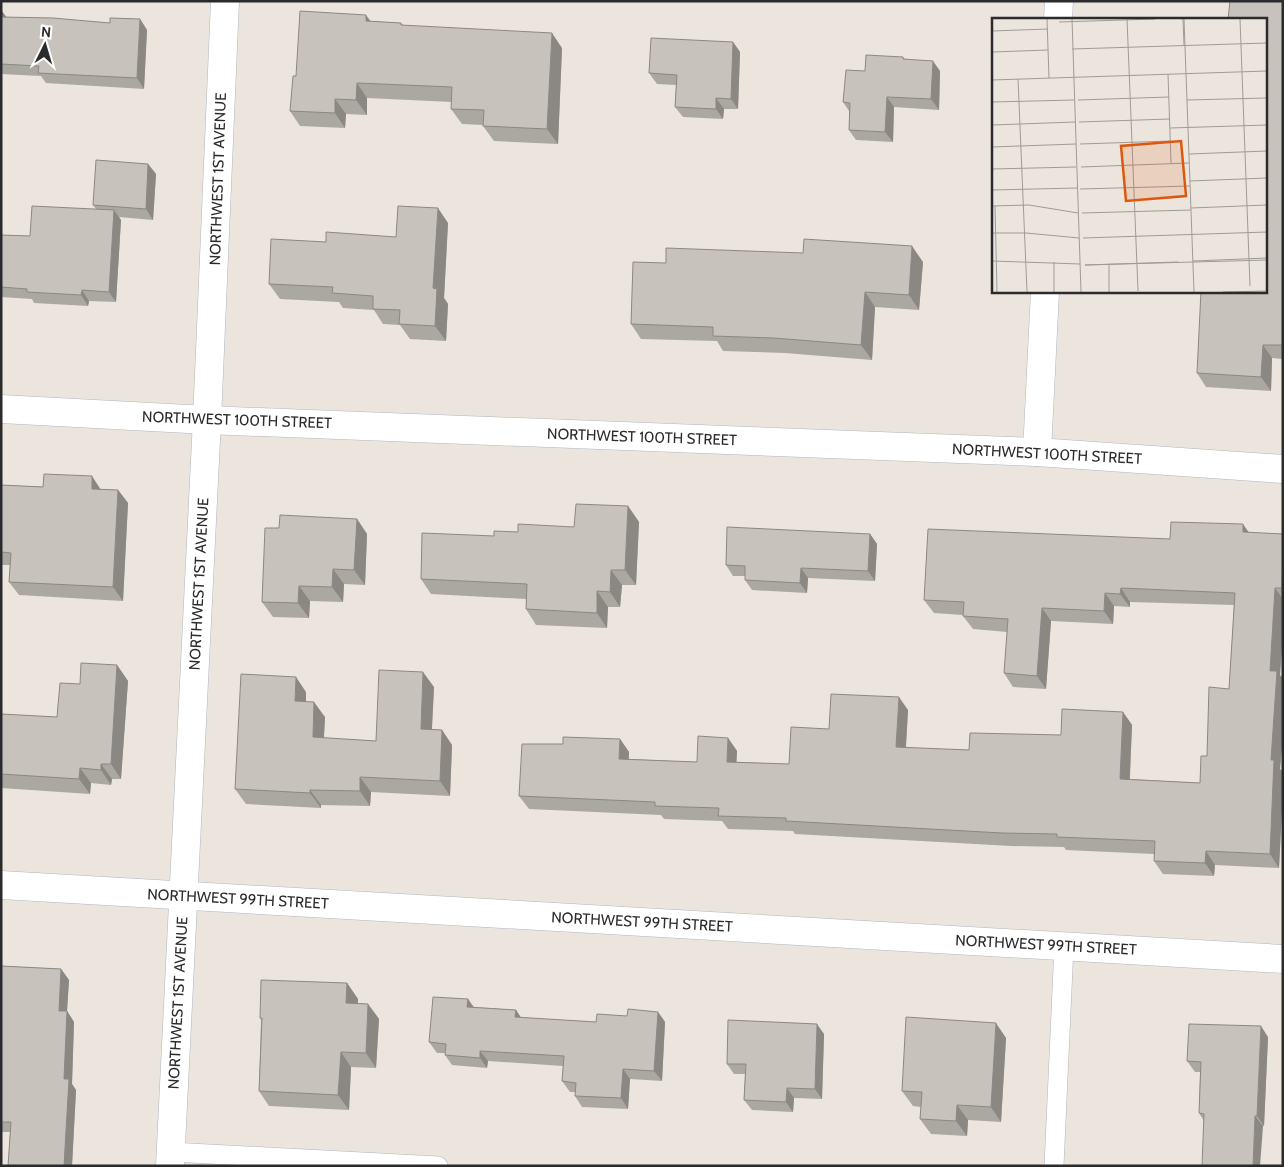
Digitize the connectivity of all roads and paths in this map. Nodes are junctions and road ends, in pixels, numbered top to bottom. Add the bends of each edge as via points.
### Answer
1 (225, 1) edge
2 (1059, 1) edge
3 (1058, 18) edge
4 (1045, 292) edge
5 (1, 409) edge
6 (207, 420) junction
7 (1037, 452) junction
8 (1283, 469) edge
9 (1, 885) edge
10 (183, 896) junction
11 (1064, 946) junction
12 (1283, 959) edge
13 (171, 1159) edge
14 (438, 1166) edge
15 (1054, 1166) edge

1 - 6 street, NORTHWEST 1ST AVENUE
2 - 3 street
4 - 7 street
5 - 6 street, NORTHWEST 100TH STREET
6 - 7 street, NORTHWEST 100TH STREET
6 - 10 street, NORTHWEST 1ST AVENUE
7 - 8 street, NORTHWEST 100TH STREET
9 - 10 street, NORTHWEST 99TH STREET
10 - 11 street, NORTHWEST 99TH STREET
10 - 13 street, NORTHWEST 1ST AVENUE
11 - 12 street, NORTHWEST 99TH STREET
11 - 15 lane
13 - 14 lane

